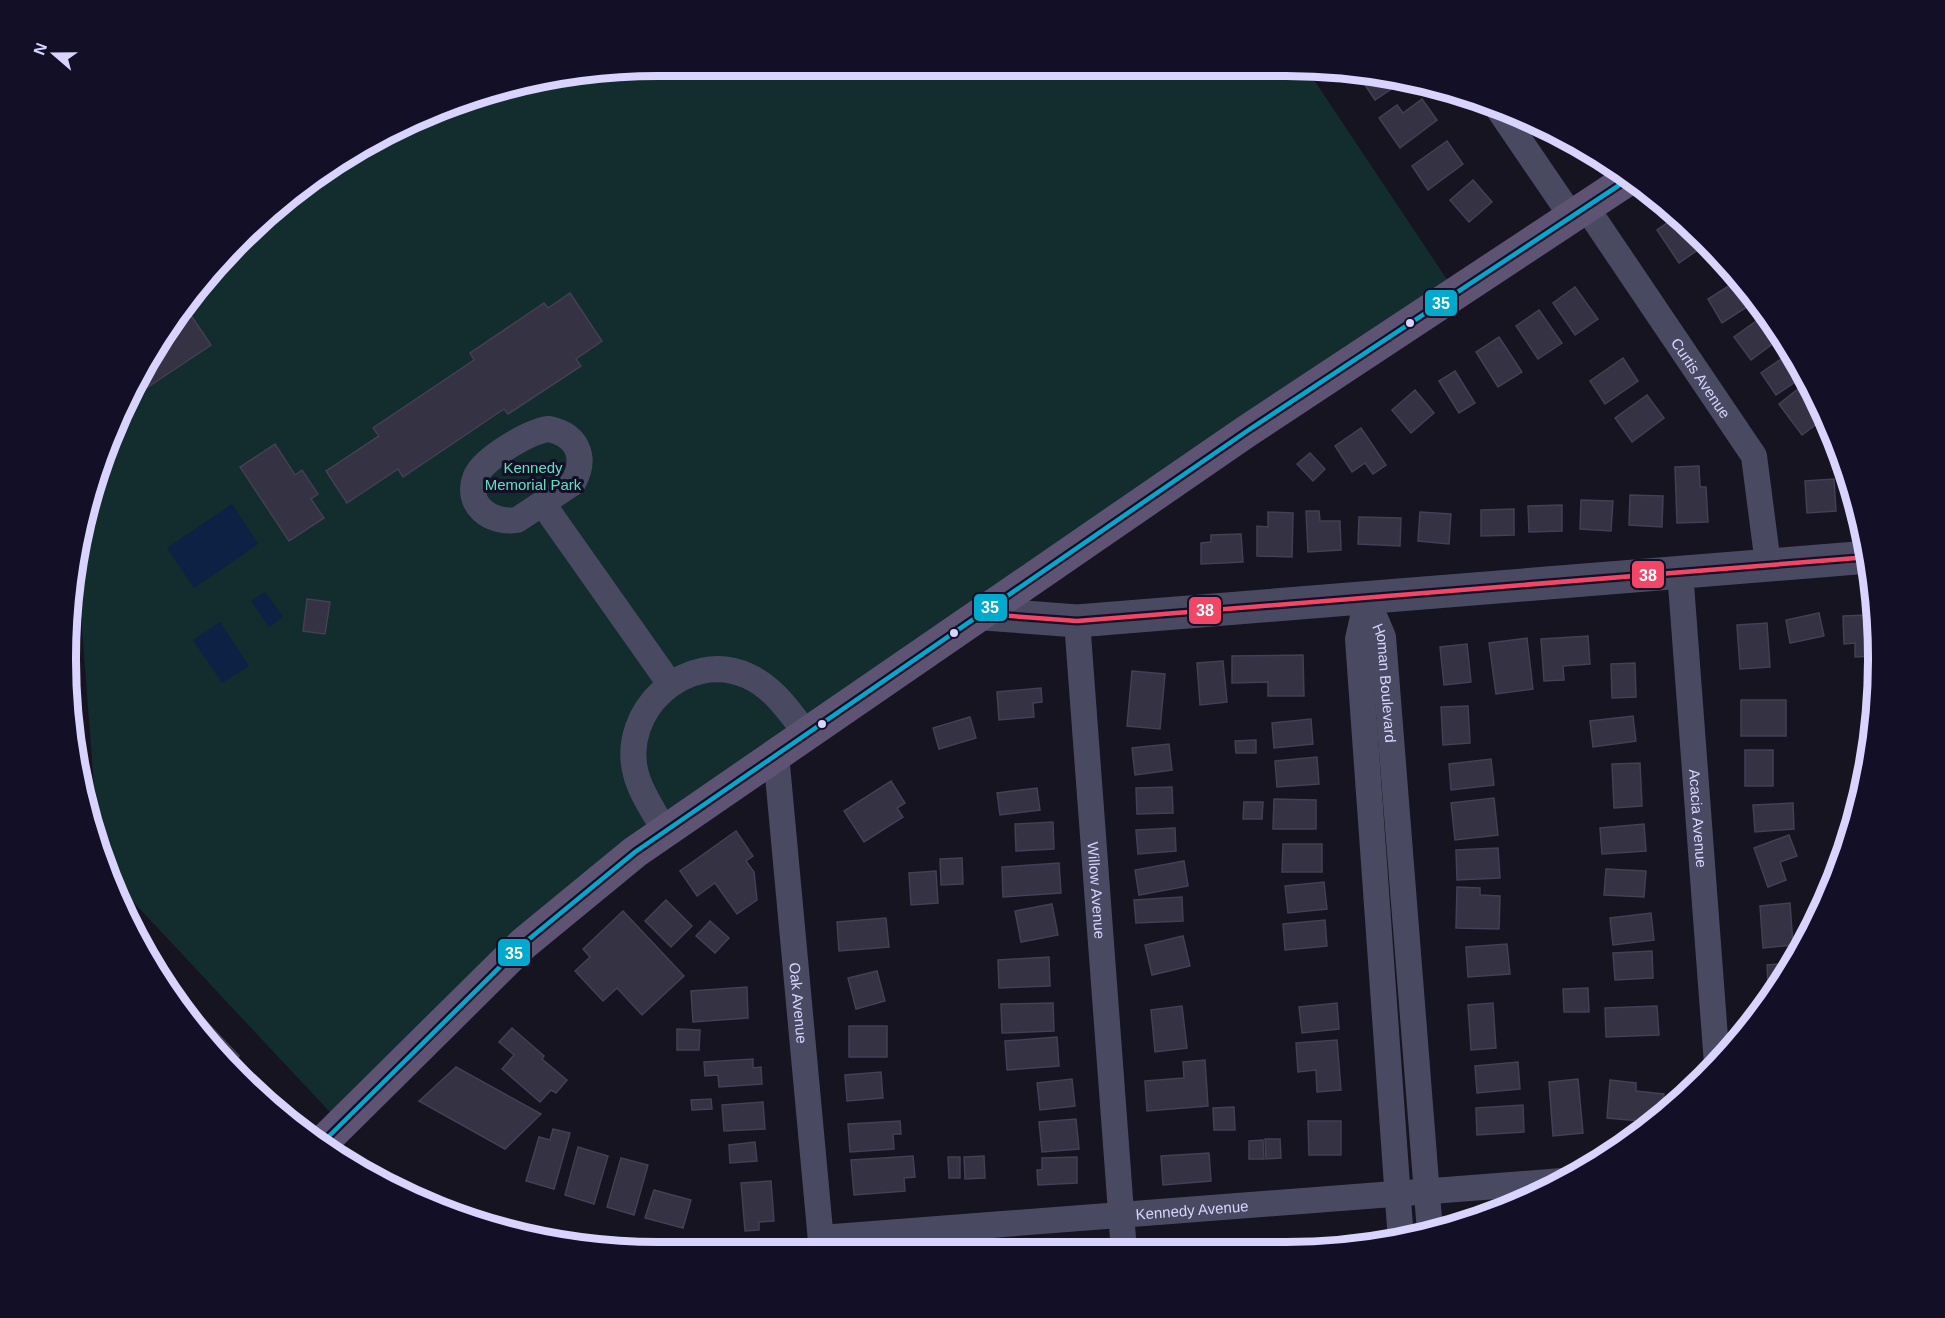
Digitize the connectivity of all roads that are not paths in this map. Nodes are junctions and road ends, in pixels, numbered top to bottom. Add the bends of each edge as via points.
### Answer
1 (1506, 120) edge
2 (1622, 183) edge
3 (1579, 212) junction
4 (543, 504) dead end
5 (1859, 558) edge
6 (1768, 564) junction
7 (1680, 571) junction
8 (1367, 598) junction
9 (984, 614) junction
10 (1077, 621) junction
11 (670, 684) junction
12 (806, 734) junction
13 (776, 754) junction
14 (665, 831) junction
15 (1716, 1052) edge
16 (327, 1138) edge
17 (1543, 1182) edge
18 (1427, 1191) junction
19 (1398, 1193) junction
20 (1121, 1215) junction
21 (1429, 1224) edge
22 (1400, 1230) edge
23 (821, 1242) edge
24 (884, 1242) edge
25 (1123, 1242) edge

1 - 3 street, Curtis Avenue
2 - 3 main road
3 - 6 street, Curtis Avenue via 1754,456
3 - 9 main road via 1247,431
4 - 11 street
5 - 6 street
6 - 7 street
7 - 8 street
7 - 15 street, Acacia Avenue
8 - 10 street
8 - 18 street, Homan Boulevard via 1383,637
8 - 19 street, Homan Boulevard via 1358,639
9 - 10 street
9 - 12 main road
10 - 20 street, Willow Avenue
11 - 12 street via 694,673 721,669 747,675 770,689
11 - 14 street via 651,701 639,723 633,748 635,774
12 - 13 main road
13 - 14 main road
13 - 23 street, Oak Avenue
14 - 16 main road via 523,944
17 - 18 street, Kennedy Avenue
18 - 19 street, Kennedy Avenue
18 - 21 street, Homan Boulevard
19 - 20 street, Kennedy Avenue
19 - 22 street, Homan Boulevard
20 - 24 street, Kennedy Avenue
20 - 25 street, Willow Avenue

